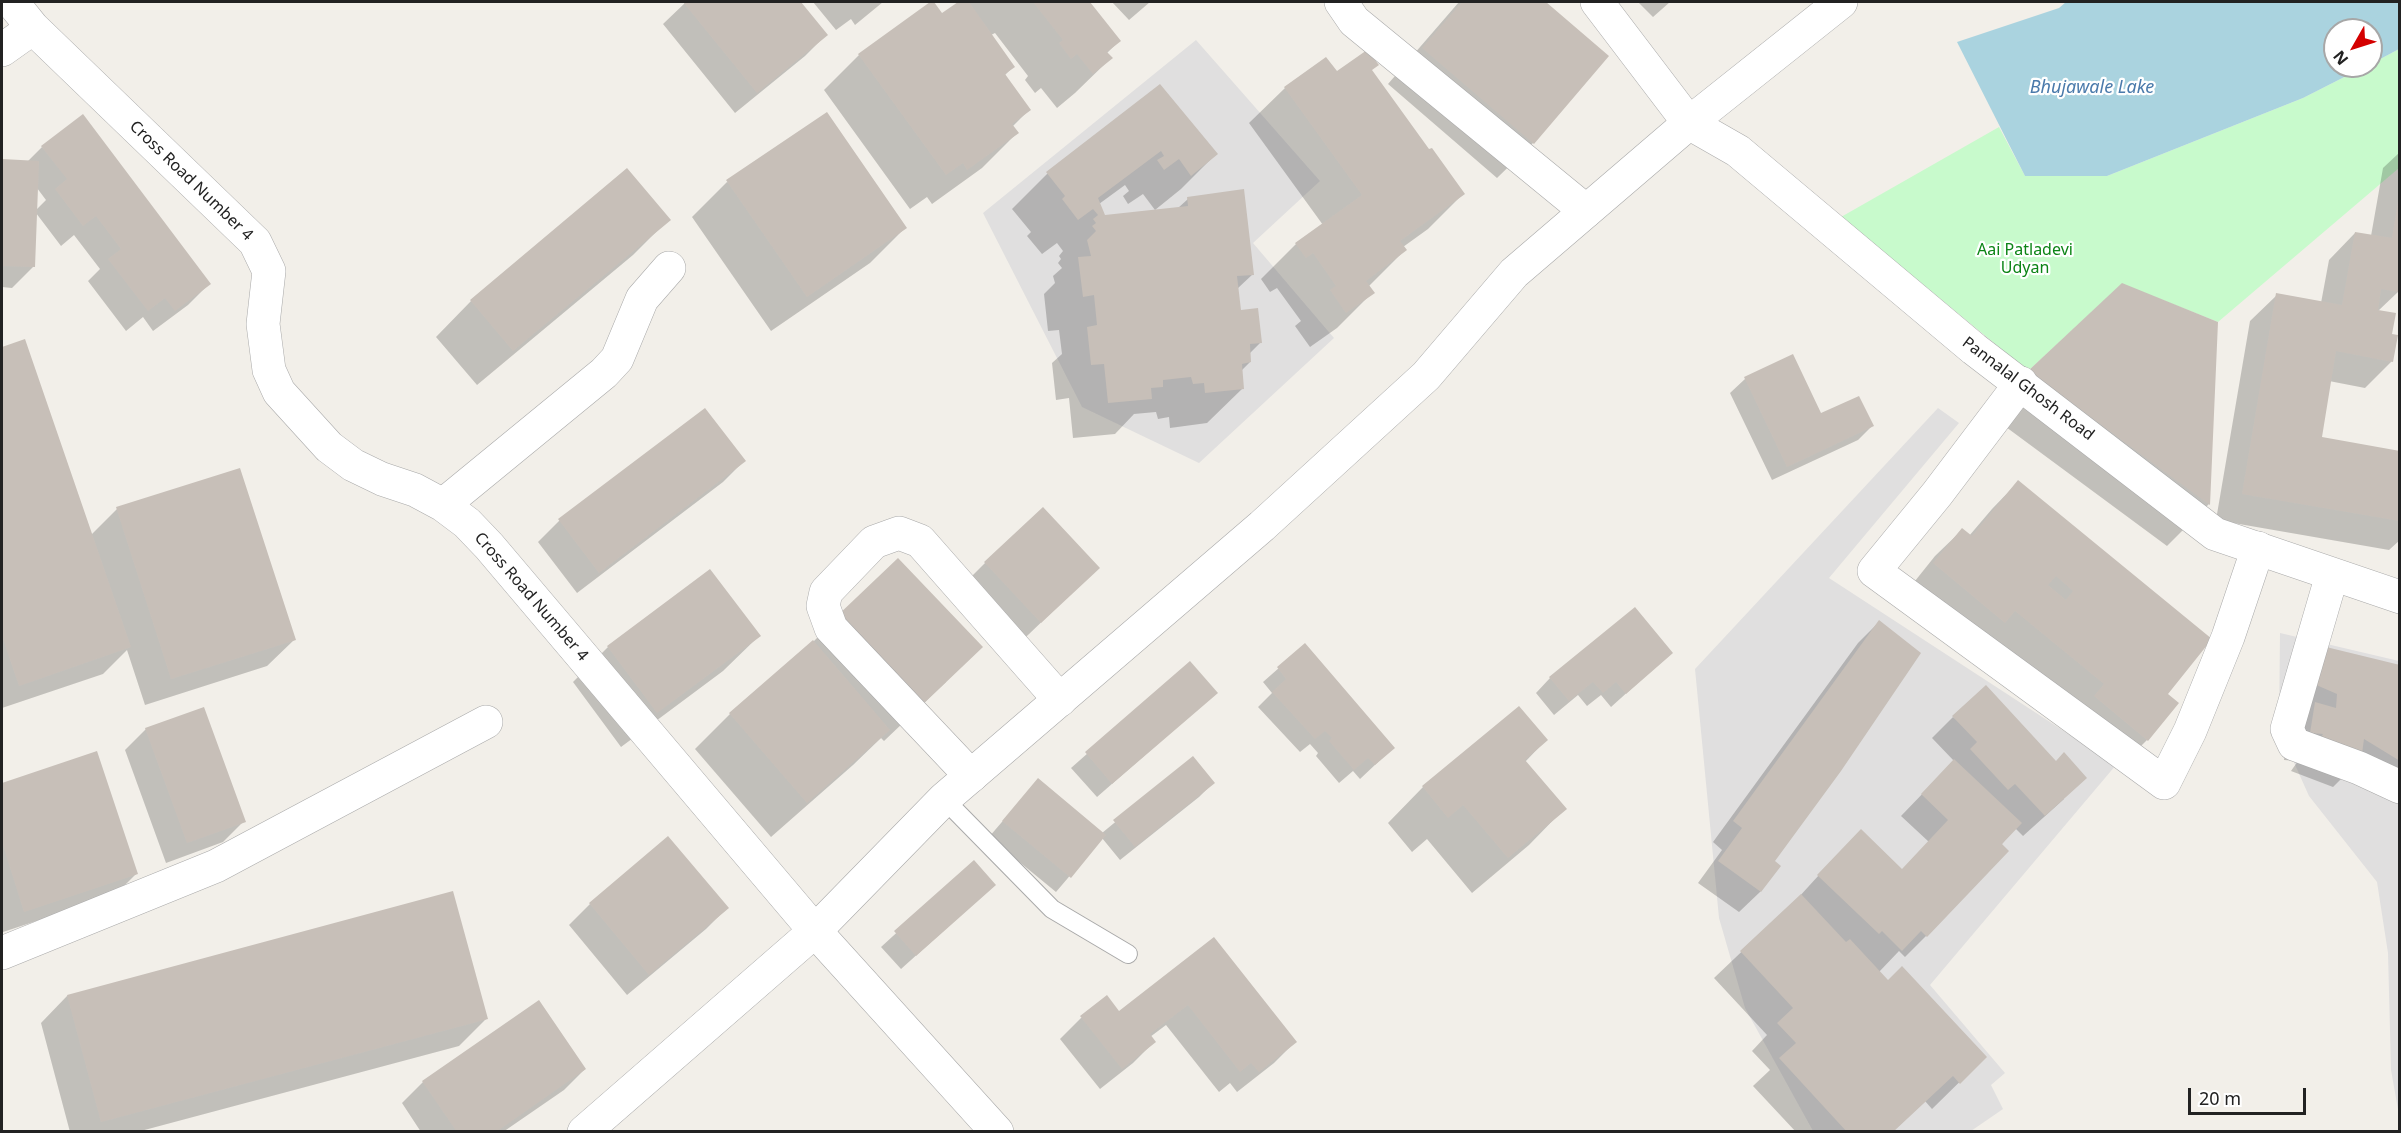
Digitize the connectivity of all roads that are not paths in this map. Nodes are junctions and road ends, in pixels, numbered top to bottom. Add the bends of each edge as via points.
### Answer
1 (12, 2) edge
2 (1341, 2) edge
3 (1597, 2) edge
4 (1841, 2) edge
5 (33, 28) junction
6 (2, 50) edge
7 (1689, 123) junction
8 (1586, 211) junction
9 (669, 268) dead end
10 (2021, 383) junction
11 (443, 505) junction
12 (2258, 548) junction
13 (2332, 575) junction
14 (2400, 597) edge
15 (1060, 700) junction
16 (486, 722) dead end
17 (971, 776) junction
18 (2400, 787) edge
19 (944, 799) junction
20 (815, 932) junction
21 (2, 953) edge
22 (1128, 954) dead end
23 (584, 1131) edge
24 (997, 1131) edge

1 - 5 street, Cross Road Number 4
2 - 8 street via 1354,21
3 - 7 street
4 - 7 street
5 - 6 street
5 - 11 street, Cross Road Number 4 via 255,242 269,271 263,324 269,370 279,392 329,447 352,465
7 - 8 street
7 - 10 street, Pannalal Ghosh Road via 1738,151 1974,349
8 - 15 street via 1514,273 1426,376 1262,526
9 - 11 street via 642,299 617,359
10 - 12 street, Pannalal Ghosh Road via 2215,534
10 - 12 street via 1874,571 2163,783 2190,731
11 - 20 street, Cross Road Number 4 via 489,546
12 - 13 street, Pannalal Ghosh Road
13 - 14 street, Pannalal Ghosh Road
13 - 18 street via 2287,729 2294,744
15 - 17 street
15 - 17 street via 920,541 899,533 874,542 826,592 823,606 831,628
16 - 21 street via 216,866
17 - 19 street
19 - 20 street
19 - 22 lane via 1052,909
20 - 23 street
20 - 24 street, Cross Road Number 4

